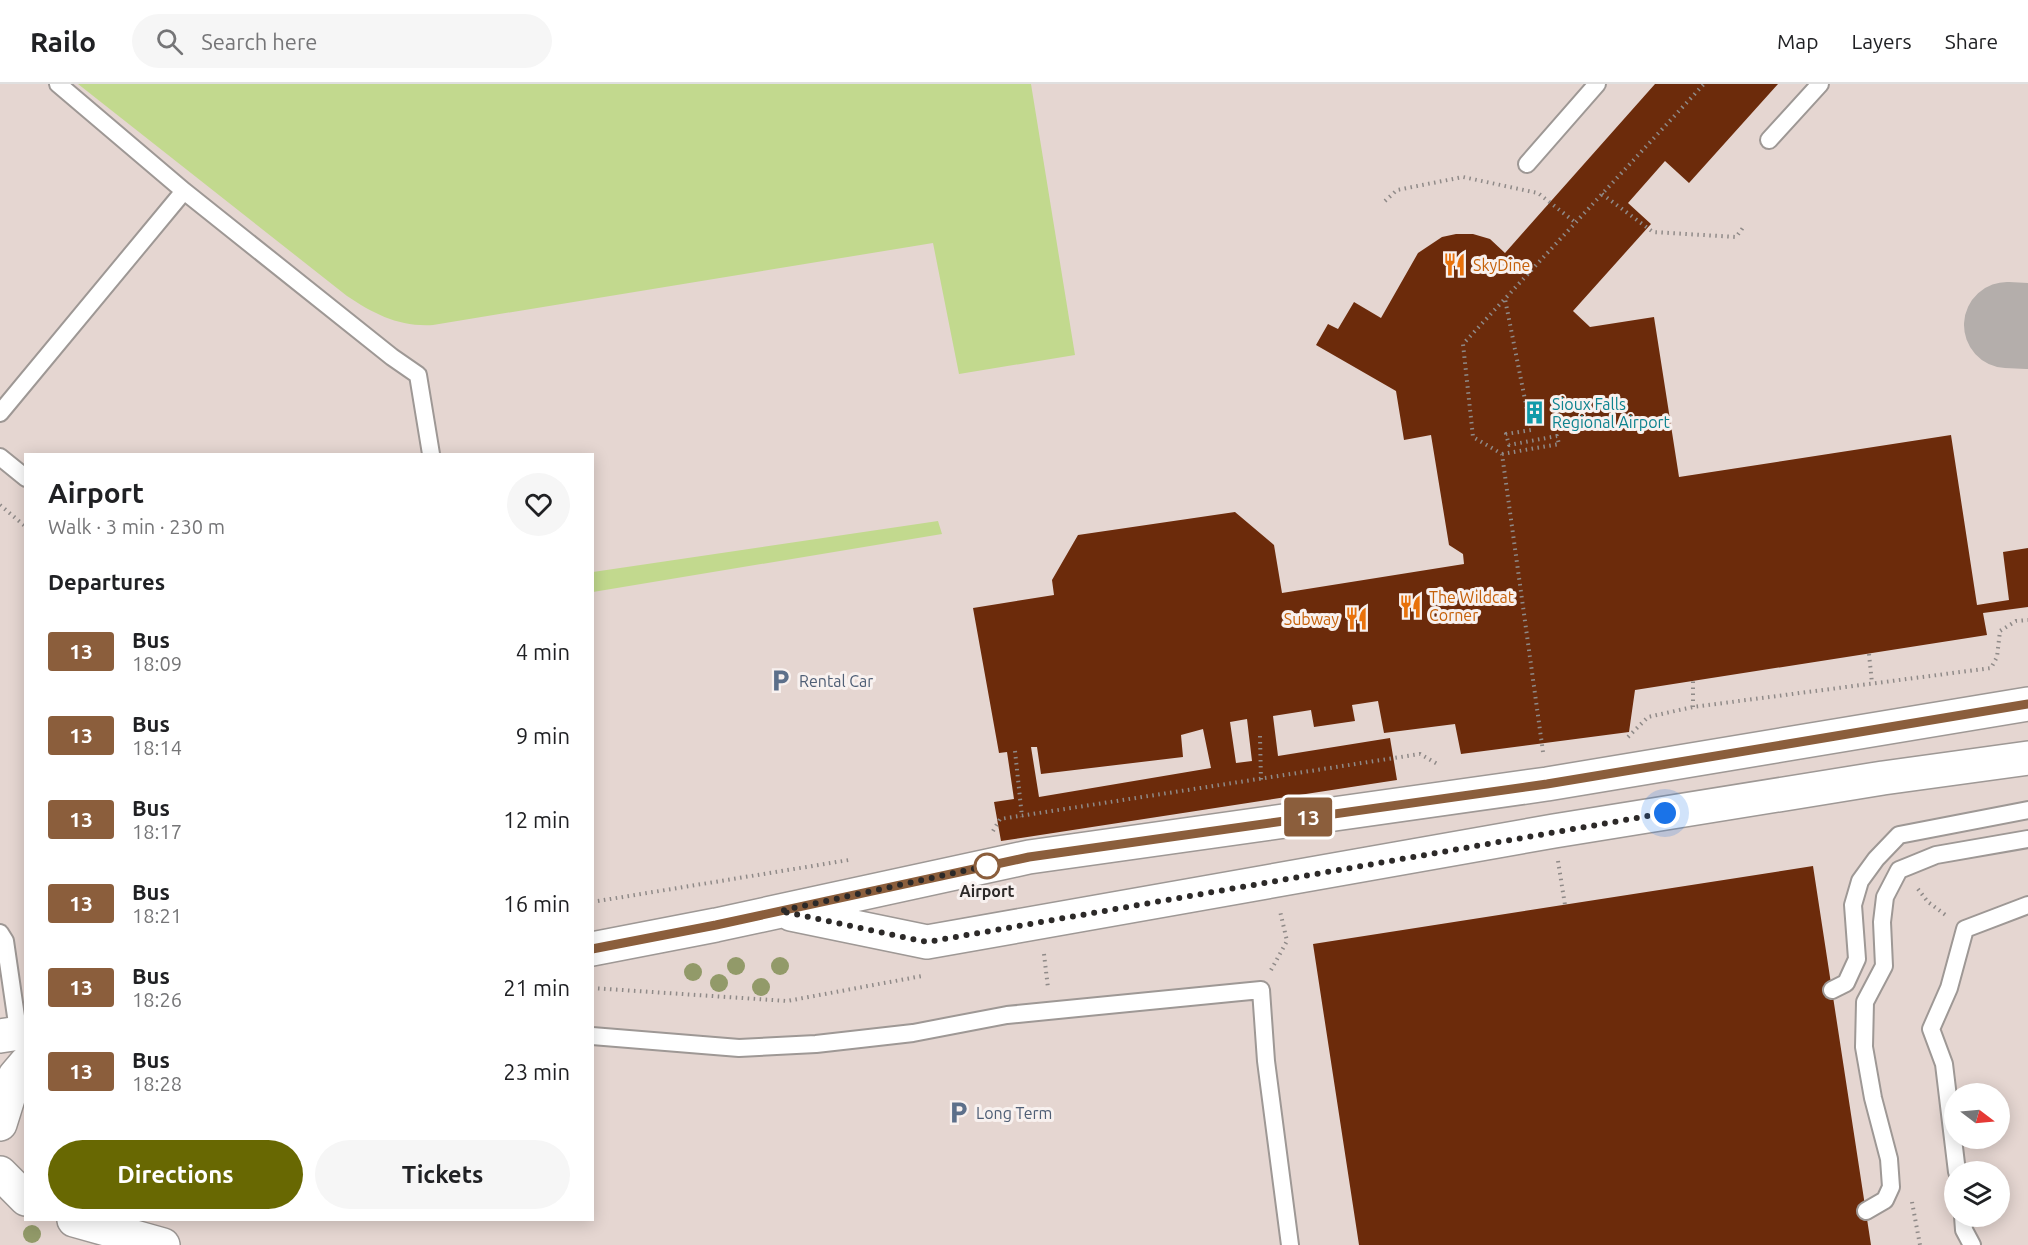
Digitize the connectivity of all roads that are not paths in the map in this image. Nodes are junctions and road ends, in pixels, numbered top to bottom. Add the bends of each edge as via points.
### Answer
1 (58, 84) edge
2 (1597, 84) edge
3 (1820, 84) edge
4 (1769, 140) dead end
5 (1527, 164) dead end
6 (184, 191) junction
7 (0, 413) edge
8 (431, 453) edge
9 (0, 457) edge
10 (24, 476) edge
11 (2028, 704) edge
12 (2028, 758) edge
13 (2028, 810) edge
14 (2028, 839) edge
15 (2028, 905) edge
16 (780, 911) junction
17 (0, 933) edge
18 (594, 949) edge
19 (1832, 990) dead end
20 (594, 1036) edge
21 (19, 1046) edge
22 (0, 1124) edge
23 (1956, 1161) edge
24 (0, 1173) edge
25 (24, 1197) edge
26 (1866, 1211) dead end
27 (78, 1221) edge
28 (1964, 1227) edge
29 (164, 1245) edge
30 (1290, 1245) edge
31 (1972, 1245) edge

1 - 6 lane
2 - 5 lane
3 - 4 lane
6 - 7 lane
6 - 8 lane via 418,375
9 - 10 lane
11 - 16 main road via 1547,784 1029,857
12 - 16 main road via 1554,831 927,942
13 - 19 lane via 1899,835 1860,881 1853,905 1857,959 1846,983
14 - 26 lane via 1936,855 1918,862 1899,870 1885,897 1884,966 1865,1002 1864,1047 1889,1159 1891,1187 1885,1200
15 - 23 lane via 1965,928 1949,988 1931,1029 1944,1064
16 - 18 main road
17 - 21 lane via 5,941
20 - 30 lane via 750,1048 913,1033 1050,1010 1261,990 1266,1061
21 - 22 main road via 15,1076
24 - 25 main road
27 - 29 main road
28 - 31 lane

